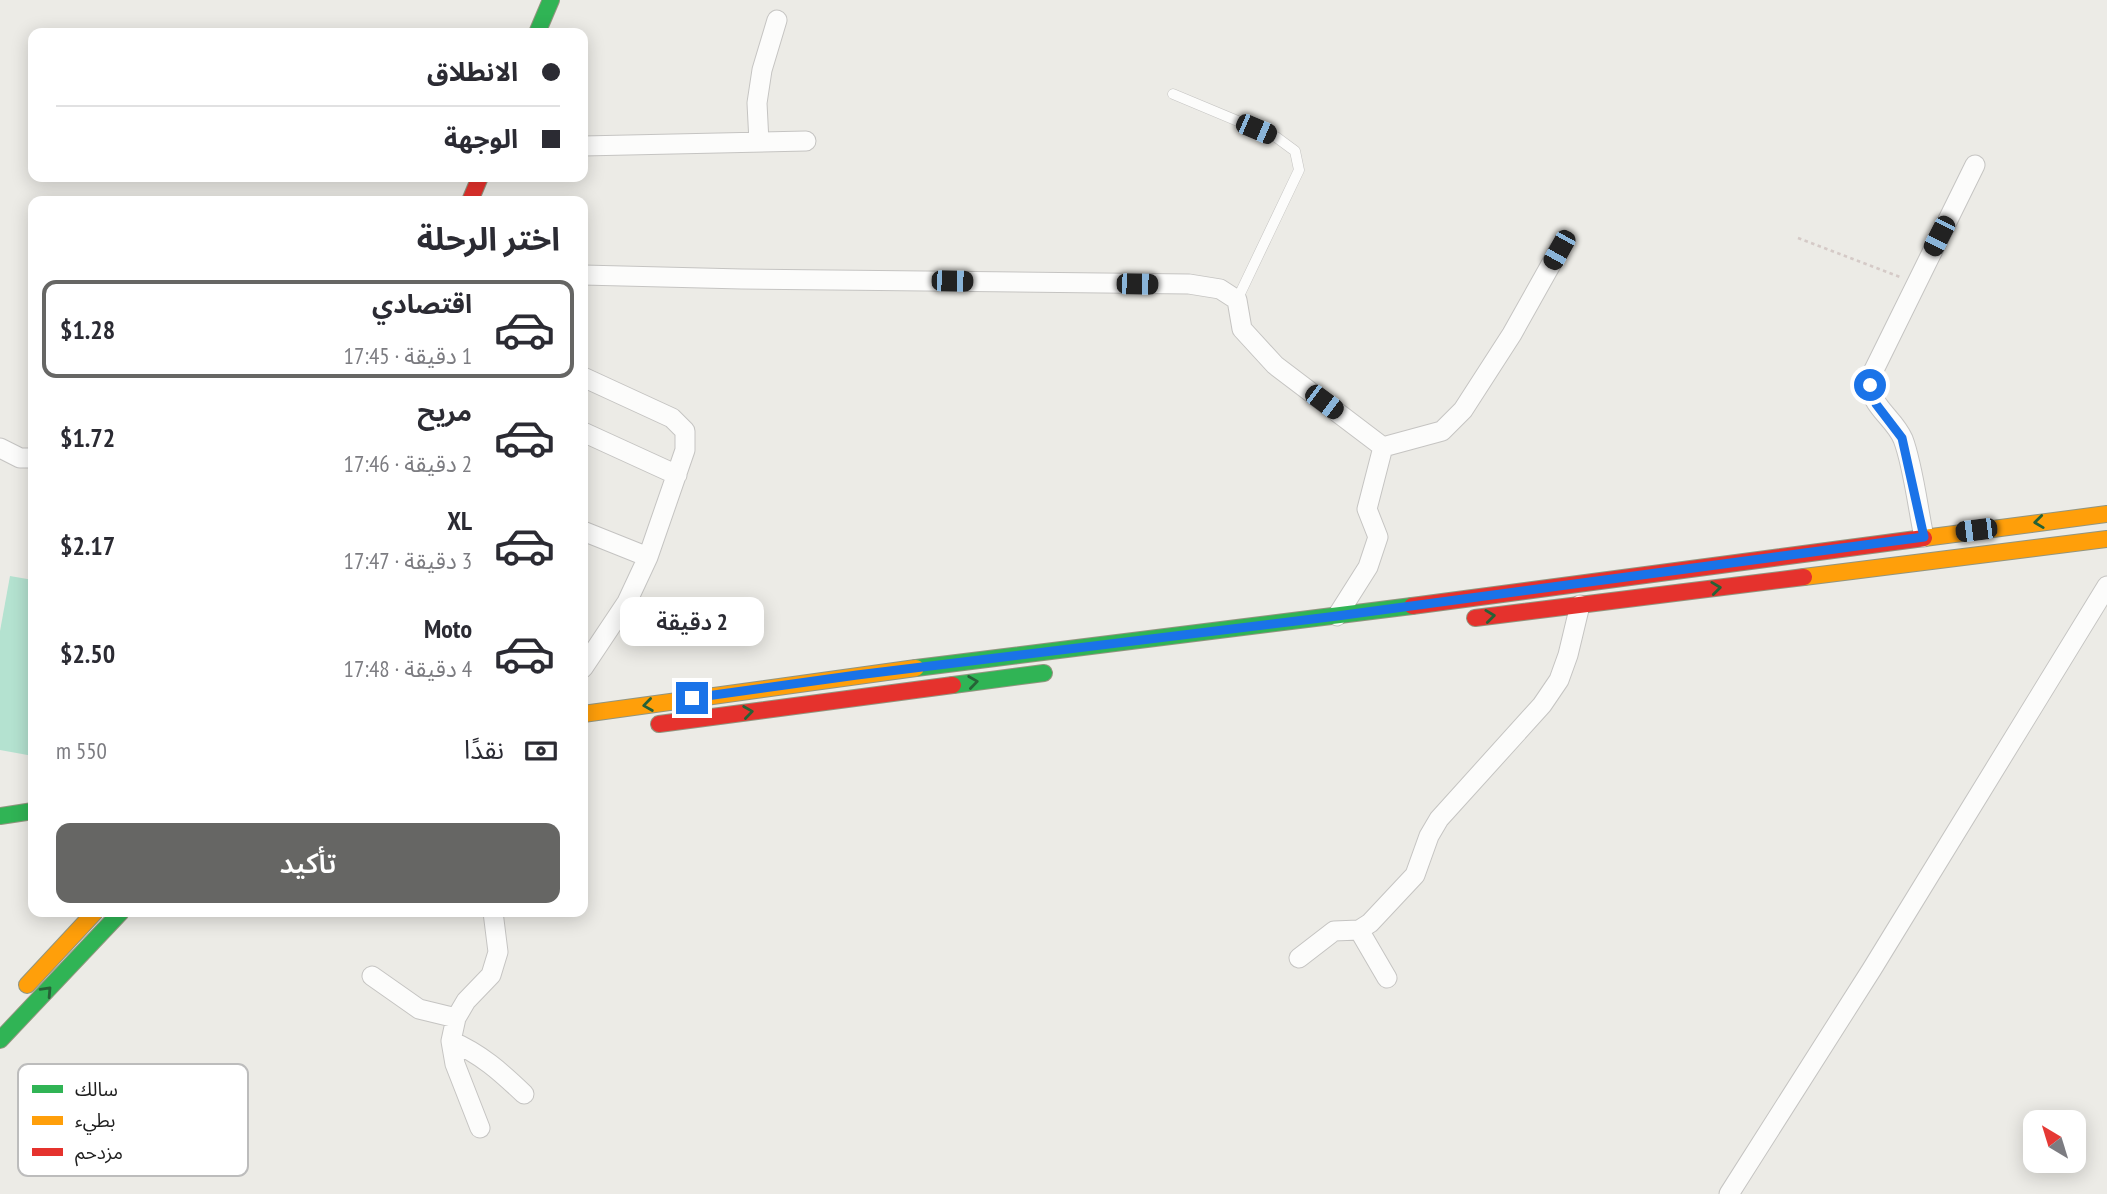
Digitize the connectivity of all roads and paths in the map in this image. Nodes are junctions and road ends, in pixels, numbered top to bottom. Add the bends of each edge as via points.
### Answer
1 (551, 0) edge
2 (777, 20) dead end
3 (539, 28) edge
4 (1173, 94) dead end
5 (806, 141) dead end
6 (759, 142) junction
7 (588, 146) edge
8 (1975, 165) dead end
9 (1798, 238) dead end
10 (1559, 250) dead end
11 (588, 275) edge
12 (1916, 283) junction
13 (1237, 300) junction
14 (588, 379) edge
15 (588, 434) edge
16 (1383, 447) junction
17 (0, 448) edge
18 (28, 458) edge
19 (677, 475) junction
20 (2107, 514) edge
21 (588, 533) edge
22 (1924, 537) junction
23 (2107, 538) edge
24 (648, 558) junction
25 (2107, 586) edge
26 (1580, 605) junction
27 (1337, 616) junction
28 (1455, 621) dead end
29 (588, 656) edge
30 (1054, 671) dead end
31 (588, 713) edge
32 (638, 726) dead end
33 (28, 812) edge
34 (0, 816) edge
35 (90, 917) edge
36 (116, 917) edge
37 (494, 917) edge
38 (1359, 930) junction
39 (1299, 958) dead end
40 (372, 976) dead end
41 (1387, 978) dead end
42 (19, 993) dead end
43 (456, 1018) junction
44 (0, 1041) edge
45 (451, 1041) junction
46 (524, 1094) dead end
47 (480, 1128) dead end
48 (1729, 1194) edge

1 - 3 main road
2 - 6 street via 757,103
4 - 13 lane via 1276,137 1295,151 1299,170
5 - 6 street
6 - 7 street
8 - 12 street
9 - 12 path
10 - 16 street via 1463,410 1442,431
11 - 13 street via 1189,284 1220,289
12 - 22 street via 1872,371 1870,385 1876,404 1902,438
13 - 16 street via 1242,329 1275,365
14 - 19 street via 682,426 687,444
15 - 19 street
16 - 27 street via 1367,509 1378,537 1368,568
17 - 18 street
19 - 24 street
20 -> 22 main road
21 - 24 street
22 - 27 main road
26 -> 23 main road
24 - 29 street via 627,602
25 - 48 street
28 -> 26 main road
26 - 38 street via 1559,680 1439,820 1409,883
27 -> 31 main road
32 -> 30 main road
33 - 34 main road
35 - 42 main road
44 -> 36 main road
37 - 43 street via 498,952 491,975
38 - 39 street via 1335,931
38 - 41 street
40 - 43 street via 419,1009
43 - 45 street
45 - 46 street via 493,1064
45 - 47 street

